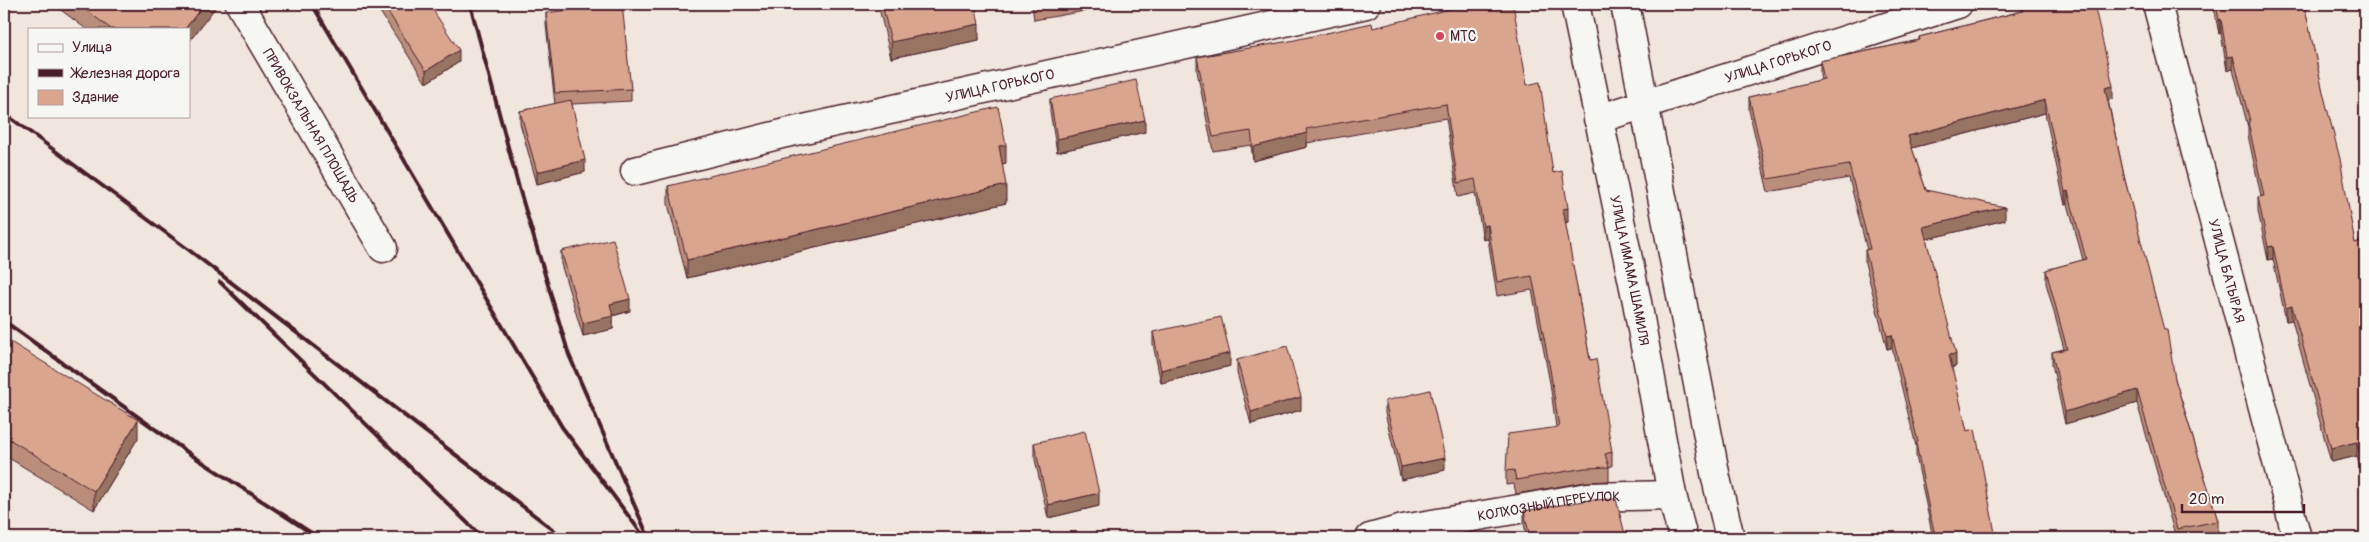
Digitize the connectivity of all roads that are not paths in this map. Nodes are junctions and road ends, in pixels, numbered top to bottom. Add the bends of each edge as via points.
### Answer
1 (240, 4) edge
2 (1366, 4) edge
3 (1575, 4) edge
4 (1625, 4) edge
5 (1958, 4) edge
6 (2157, 4) edge
7 (1645, 103) junction
8 (1598, 119) junction
9 (636, 171) dead end
10 (384, 248) dead end
11 (1672, 495) junction
12 (1370, 538) edge
13 (1683, 538) edge
14 (1730, 538) edge
15 (2298, 538) edge

1 - 10 street, ПРИВОКЗАЛЬНАЯ ПЛОЩАДЬ
2 - 9 street, УЛИЦА ГОРЬКОГО via 786,133
3 - 8 street, УЛИЦА ИМАМА ШАМИЛЯ
4 - 7 street
5 - 7 street, УЛИЦА ГОРЬКОГО
6 - 15 street, УЛИЦА БАТЫРАЯ
7 - 8 street, УЛИЦА ГОРЬКОГО
7 - 14 street
8 - 11 street, УЛИЦА ИМАМА ШАМИЛЯ via 1637,302
11 - 12 street, КОЛХОЗНЫЙ ПЕРЕУЛОК via 1588,497 1403,529
11 - 13 street, УЛИЦА ИМАМА ШАМИЛЯ

